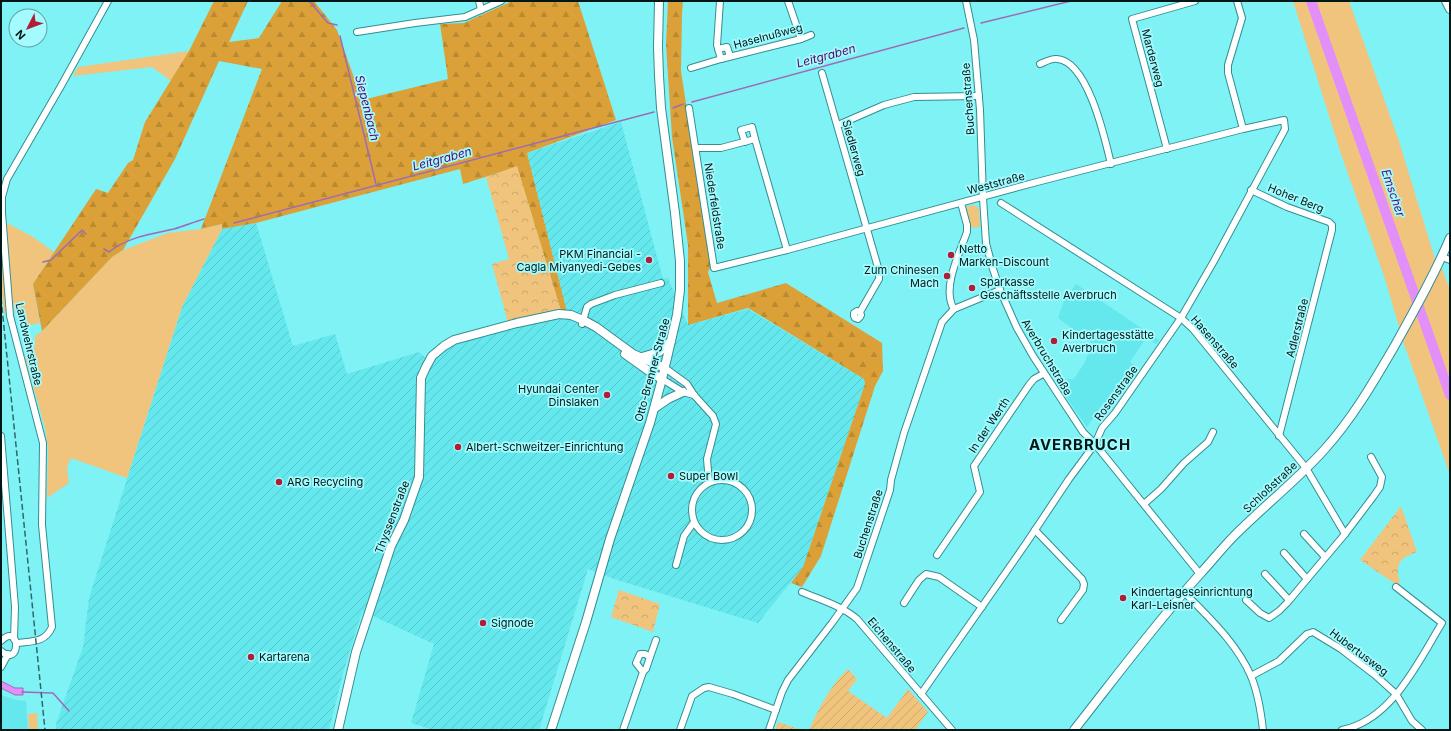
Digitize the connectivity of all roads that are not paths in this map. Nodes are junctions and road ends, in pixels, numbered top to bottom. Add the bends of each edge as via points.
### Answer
1 (108, 1) edge
2 (479, 1) edge
3 (501, 1) edge
4 (659, 1) edge
5 (720, 1) edge
6 (788, 1) edge
7 (966, 1) edge
8 (1195, 1) edge
9 (1237, 1) edge
10 (1446, 1) edge
11 (1450, 9) edge
12 (482, 10) junction
13 (357, 32) dead end
14 (811, 35) dead end
15 (801, 39) junction
16 (718, 50) junction
17 (730, 56) junction
18 (721, 59) junction
19 (1040, 64) dead end
20 (691, 68) dead end
21 (822, 73) dead end
22 (979, 96) junction
23 (689, 108) dead end
24 (1284, 120) joint
25 (838, 126) junction
26 (1243, 129) junction
27 (755, 139) junction
28 (745, 142) junction
29 (696, 148) junction
30 (1167, 149) junction
31 (1111, 164) junction
32 (1251, 190) junction
33 (983, 198) junction
34 (961, 203) junction
35 (1000, 203) dead end
36 (1332, 224) joint
37 (867, 229) junction
38 (1044, 231) junction
39 (1038, 236) dead end
40 (1450, 238) edge
41 (787, 250) junction
42 (1446, 259) edge
43 (714, 268) joint
44 (661, 283) dead end
45 (1000, 290) junction
46 (954, 309) junction
47 (860, 312) dead end
48 (1181, 318) junction
49 (583, 322) junction
50 (672, 340) junction
51 (642, 357) junction
52 (665, 368) junction
53 (1043, 374) junction
54 (662, 380) junction
55 (683, 392) junction
56 (694, 395) junction
57 (654, 408) junction
58 (1213, 432) dead end
59 (1, 436) edge
60 (1279, 436) junction
61 (1095, 444) junction
62 (1371, 457) dead end
63 (1306, 468) junction
64 (709, 482) junction
65 (1144, 504) junction
66 (694, 522) junction
67 (1035, 530) junction
68 (1304, 534) dead end
69 (1345, 534) junction
70 (1284, 553) dead end
71 (937, 555) dead end
72 (1325, 557) junction
73 (676, 565) dead end
74 (1200, 574) junction
75 (1265, 574) dead end
76 (1307, 579) junction
77 (1396, 587) dead end
78 (802, 592) dead end
79 (1184, 592) junction
80 (1246, 600) dead end
81 (1289, 600) junction
82 (904, 603) dead end
83 (982, 607) junction
84 (843, 609) junction
85 (1061, 620) dead end
86 (14, 622) junction
87 (4, 639) edge
88 (656, 640) dead end
89 (15, 641) junction
90 (1, 651) edge
91 (8, 654) junction
92 (650, 657) junction
93 (1, 666) edge
94 (643, 672) junction
95 (1251, 676) junction
96 (921, 694) junction
97 (1396, 694) junction
98 (776, 710) junction
99 (1078, 728) edge
100 (338, 730) edge
101 (551, 730) edge
102 (623, 730) edge
103 (680, 730) edge
104 (769, 730) edge
105 (952, 730) edge
106 (1263, 730) edge
107 (1342, 730) edge
108 (1422, 730) edge

1 - 89 street, Landwehrstraße via 8,179 2,197 10,316 44,443 42,525 52,627 43,639
2 - 12 street
3 - 12 street
4 - 50 street, Otto-Brenner-Straße via 659,82 680,261 680,290
5 - 16 street, Haselnußweg
6 - 15 street
7 - 22 street, Buchenstraße via 974,40
8 - 30 street, Marderweg via 1132,19
9 - 26 street via 1242,18 1228,73
10 - 11 street
12 - 13 street via 466,17
14 - 15 street, Haselnußweg
15 - 17 street, Haselnußweg
16 - 17 street, Haselnußweg via 727,47
16 - 18 street, Haselnußweg
17 - 18 street, Haselnußweg
18 - 20 street, Haselnußweg
19 - 31 street via 1057,58 1070,63 1081,76 1104,132
21 - 25 street, Siedlerweg
22 - 25 street via 914,97 884,105
22 - 33 street, Buchenstraße
23 - 29 street, Niederfeldstraße
24 - 26 street, Weststraße
24 - 32 street, Rosenstraße via 1285,129
25 - 37 street, Siedlerweg
26 - 30 street, Weststraße
27 - 28 street, Niederfeldstraße
27 - 28 street via 752,127 741,130
27 - 41 street
28 - 29 street, Niederfeldstraße via 721,148
29 - 43 street, Niederfeldstraße
30 - 31 street, Weststraße
31 - 33 street, Weststraße
32 - 36 street, Hoher Berg
32 - 48 street, Rosenstraße
33 - 34 street, Weststraße
33 - 45 street, Averbruchstraße via 986,243
34 - 37 street, Weststraße
34 - 46 street via 967,232 949,284
35 - 38 street, Hasenstraße
36 - 60 street, Adlerstraße
37 - 41 street, Weststraße
37 - 47 street, Siedlerweg via 879,278
38 - 39 street
38 - 48 street, Hasenstraße
40 - 42 street, Schloßstraße
41 - 43 street, Weststraße
42 - 63 street, Schloßstraße via 1429,283 1355,410 1324,450
44 - 49 street via 591,304 587,308
45 - 46 street, Buchenstraße
45 - 53 street, Averbruchstraße via 1017,328
46 - 84 street, Buchenstraße via 942,322 904,433 874,541 857,588
48 - 60 street, Hasenstraße
48 - 61 street, Rosenstraße via 1102,428
49 - 51 street, Thyssenstraße via 596,327 633,354
49 - 54 street, Thyssenstraße
49 - 100 street, Thyssenstraße via 543,316 454,340 432,356 421,378 419,477 404,520 391,546 356,652
50 - 51 street via 659,352
50 - 52 street, Otto-Brenner-Straße
51 - 52 street, Thyssenstraße
52 - 54 street, Otto-Brenner-Straße
52 - 56 street via 687,384
53 - 61 street, Averbruchstraße via 1083,432
53 - 71 street, In der Werth via 1027,388 974,466 980,492
54 - 55 street
54 - 57 street, Otto-Brenner-Straße
55 - 56 street
55 - 57 street
56 - 64 street via 713,416 716,424 707,459
57 - 101 street, Otto-Brenner-Straße
58 - 65 street via 1208,442
59 - 86 street via 15,607
60 - 63 street, Hasenstraße
61 - 65 street, Averbruchstraße
61 - 67 street, Rosenstraße
62 - 69 street via 1382,477 1380,487
63 - 69 street, Hasenstraße
63 - 74 street, Schloßstraße via 1236,535
64 - 66 street via 700,489 694,499
64 - 66 street via 718,479 738,483 751,499 752,519 747,528 730,540 709,537 700,531
65 - 74 street, Averbruchstraße
66 - 73 street via 684,536
67 - 83 street, Rosenstraße
67 - 85 street via 1084,584 1083,590
68 - 72 street
69 - 72 street
70 - 76 street
72 - 76 street
74 - 79 street, Schloßstraße
75 - 81 street
76 - 81 street
77 - 97 street via 1442,623
78 - 84 street, Eichenstraße
79 - 95 street via 1231,642
79 - 99 street, Schloßstraße via 1150,632
80 - 81 street via 1268,618
82 - 83 street via 926,574 939,577
83 - 96 street, Rosenstraße
84 - 96 street, Eichenstraße via 857,618
84 - 98 street, Buchenstraße via 788,680
86 - 87 street
86 - 89 street
87 - 89 street
88 - 92 street
89 - 91 street via 15,651
90 - 91 street
91 - 93 street
92 - 94 street
92 - 94 street via 640,654 638,658 636,663
94 - 102 street
95 - 97 street, Hubertusweg via 1279,661 1313,632 1359,662
95 - 106 street via 1260,706
96 - 105 street, Eichenstraße
97 - 107 street via 1374,716
97 - 108 street via 1412,721
98 - 103 street via 732,694 709,687 704,688 692,696
98 - 104 street, Buchenstraße

